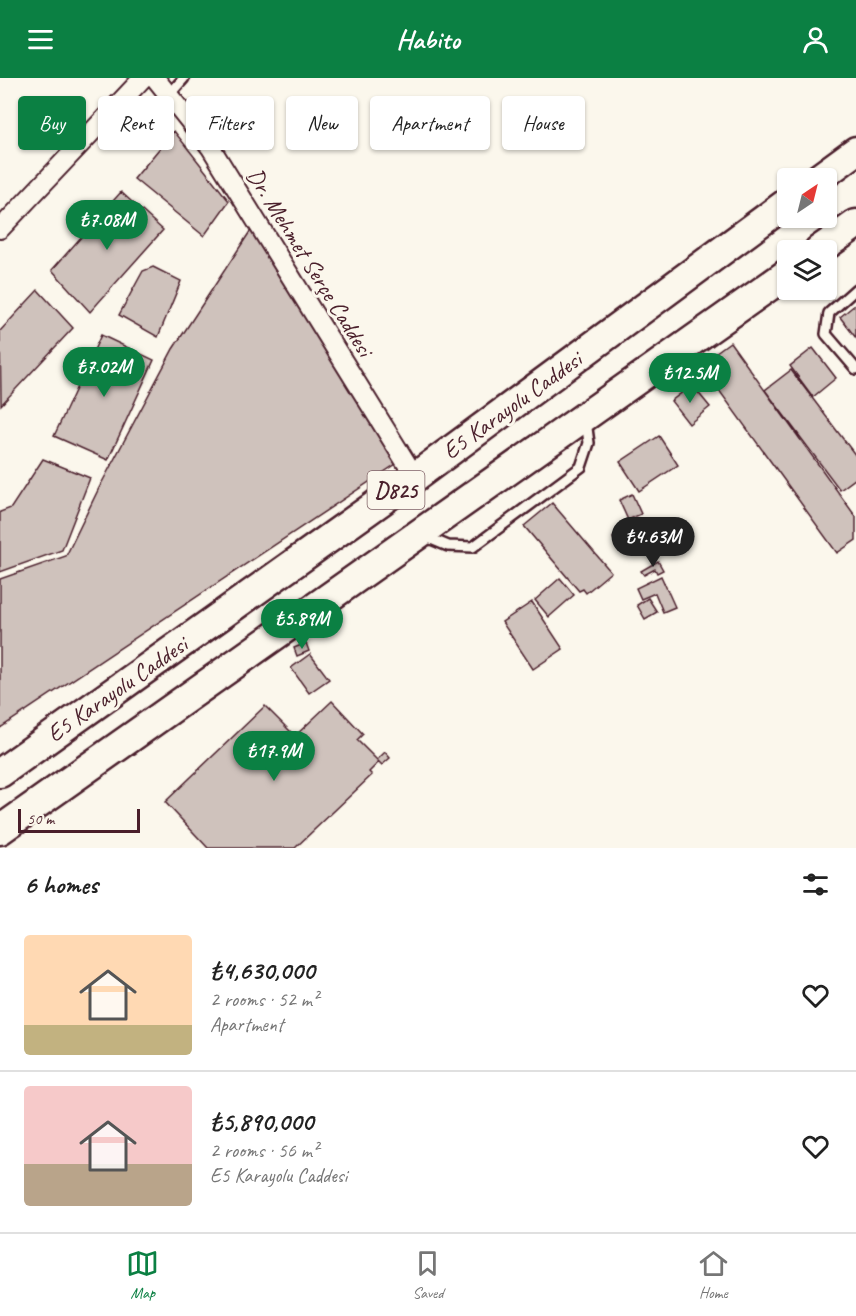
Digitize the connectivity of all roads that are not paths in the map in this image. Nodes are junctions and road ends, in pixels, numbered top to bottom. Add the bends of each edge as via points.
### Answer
1 (143, 78) edge
2 (155, 78) edge
3 (184, 78) edge
4 (169, 95) junction
5 (856, 151) edge
6 (833, 168) edge
7 (777, 210) edge
8 (856, 224) edge
9 (0, 229) edge
10 (833, 240) edge
11 (777, 281) edge
12 (856, 289) edge
13 (856, 369) edge
14 (585, 415) junction
15 (415, 477) junction
16 (419, 534) junction
17 (0, 772) edge
18 (0, 830) edge

1 - 9 street
2 - 4 street, Dr. Mehmet Serçe Caddesi
3 - 4 lane
4 - 15 street, Dr. Mehmet Serçe Caddesi via 211,148
5 - 6 highway
7 - 15 highway, E5 Karayolu Caddesi / D825
8 - 10 highway
11 - 14 highway, E5 Karayolu Caddesi / D825
12 - 13 lane via 829,313 826,334
14 - 16 highway, E5 Karayolu Caddesi / D825
14 - 16 lane via 589,443 581,467 473,547 448,546
15 - 17 highway, E5 Karayolu Caddesi / D825
16 - 18 highway, E5 Karayolu Caddesi / D825

